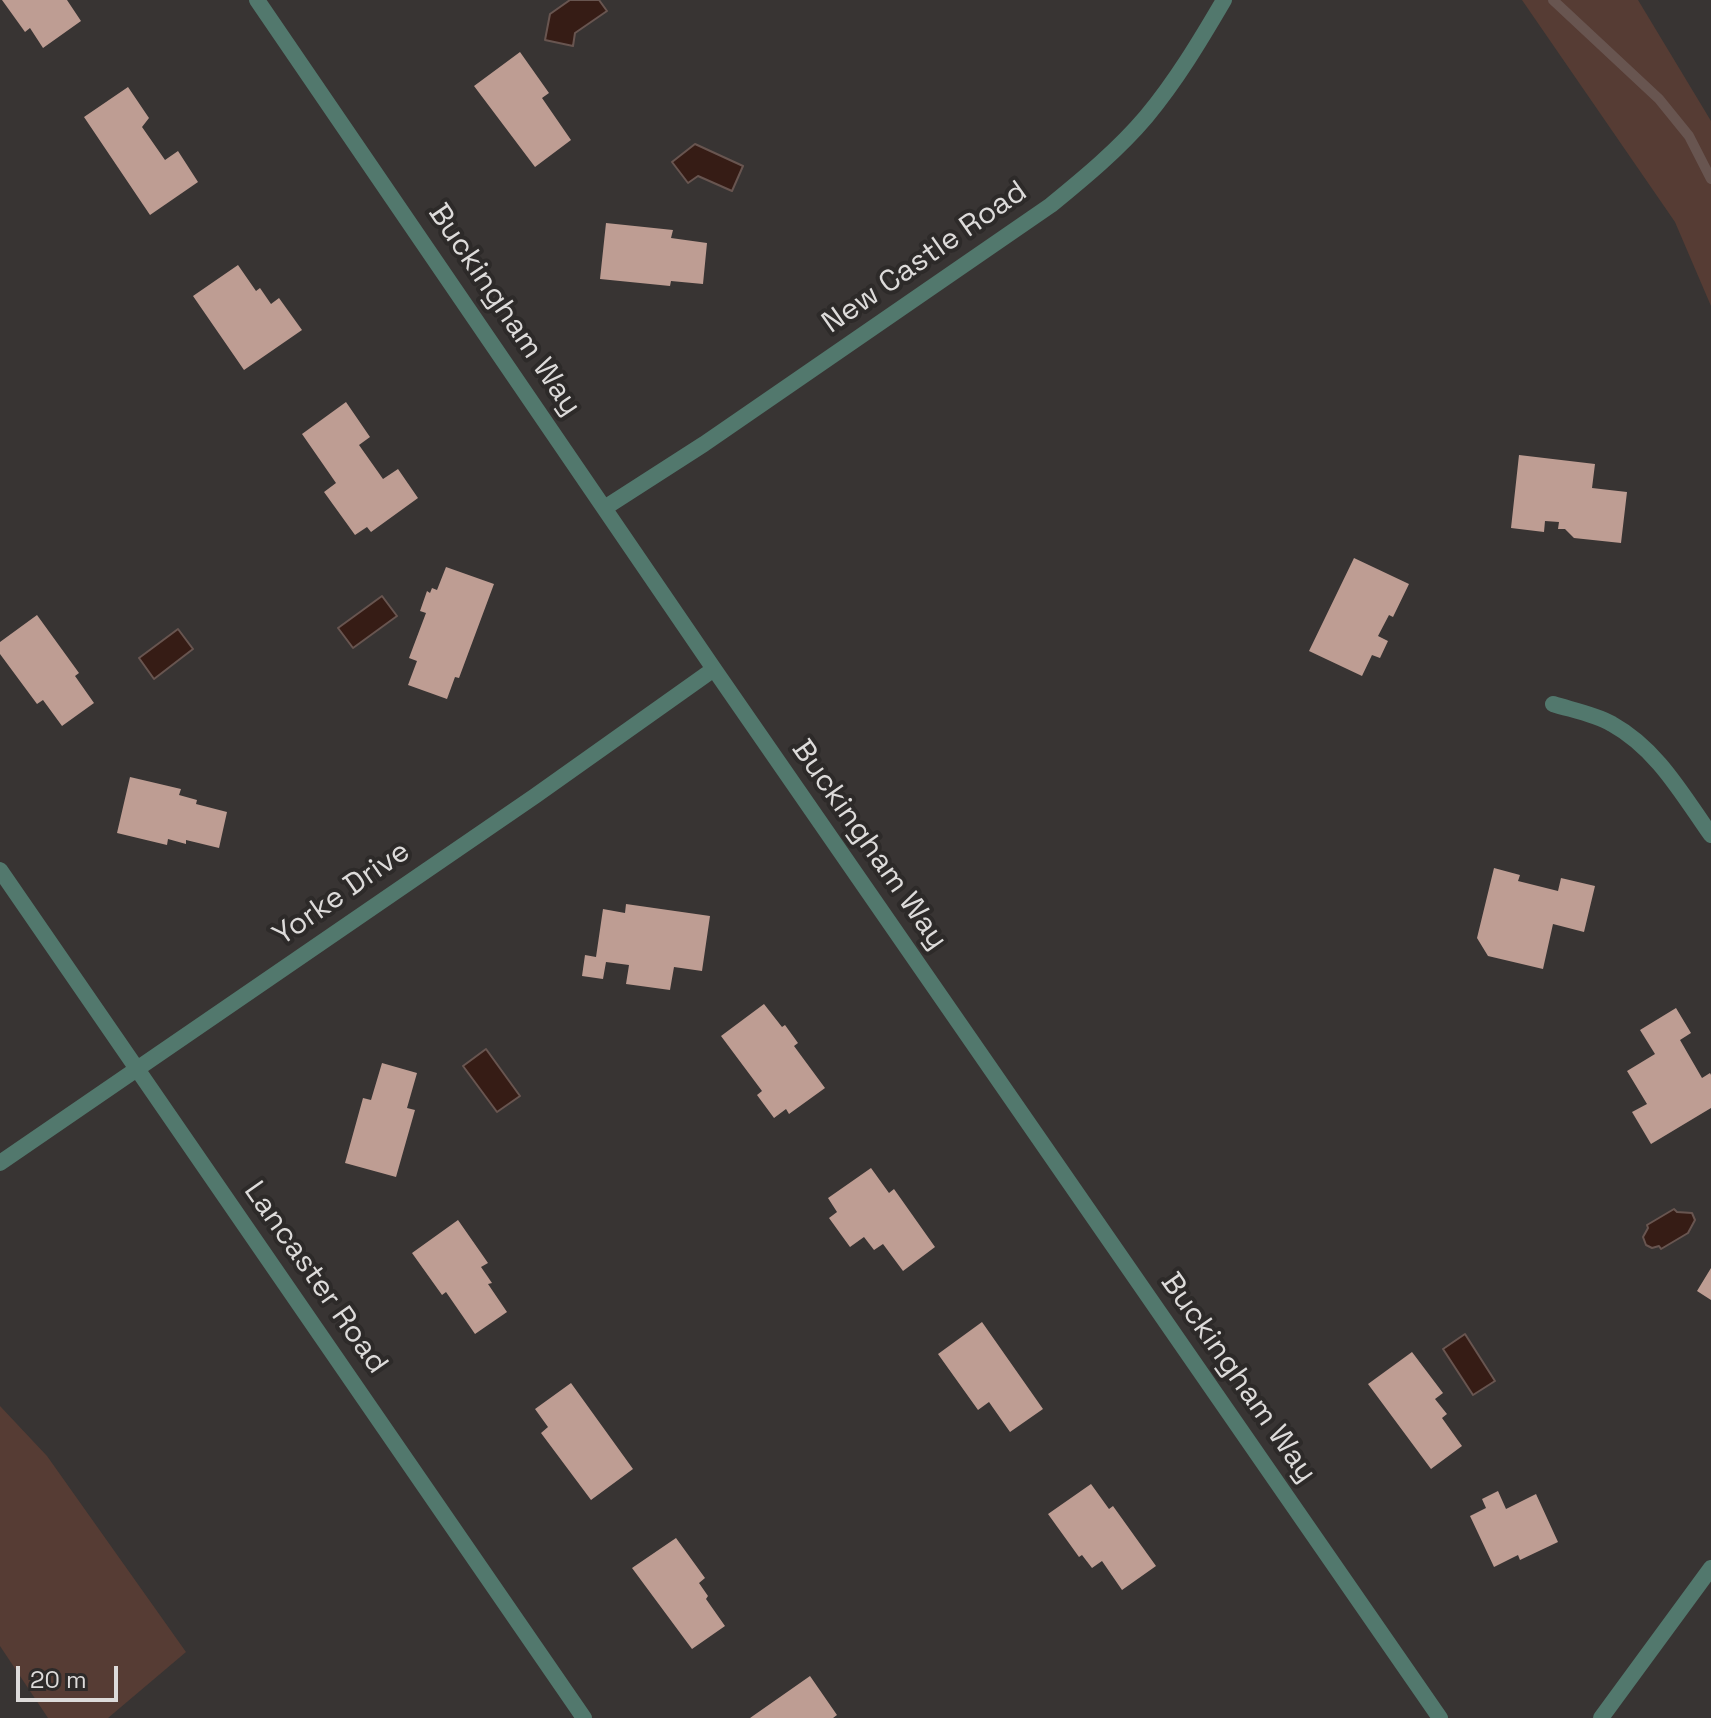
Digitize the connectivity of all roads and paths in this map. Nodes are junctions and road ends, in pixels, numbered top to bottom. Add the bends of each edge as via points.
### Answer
1 (257, 0) edge
2 (1224, 0) edge
3 (606, 507) junction
4 (714, 669) junction
5 (1553, 704) dead end
6 (1711, 835) edge
7 (0, 870) edge
8 (137, 1069) junction
9 (0, 1163) edge
10 (1711, 1568) edge
11 (584, 1718) edge
12 (1440, 1718) edge
13 (1601, 1718) edge

1 - 3 street, Buckingham Way
2 - 3 street, New Castle Road via 1193,54 1145,118 1087,176
3 - 4 street, Buckingham Way
4 - 8 street, Yorke Drive
4 - 12 street, Buckingham Way
5 - 6 street via 1611,722 1646,749
7 - 8 street, Lancaster Road
8 - 9 street, Yorke Drive
8 - 11 street, Lancaster Road
10 - 13 street

